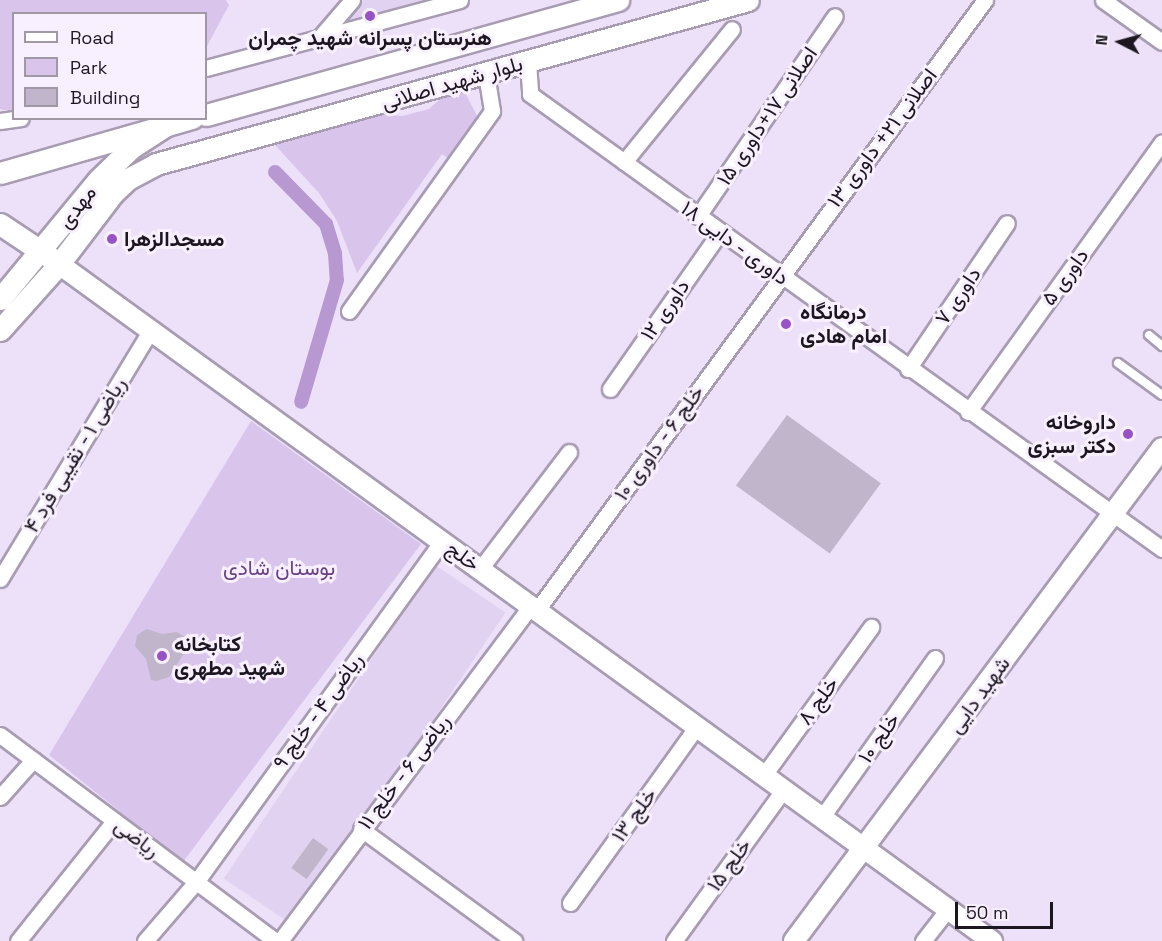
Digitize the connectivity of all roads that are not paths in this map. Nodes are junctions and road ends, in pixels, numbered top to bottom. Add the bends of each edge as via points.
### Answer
1 (352, 0) edge
2 (460, 0) edge
3 (618, 0) edge
4 (748, 0) edge
5 (985, 0) edge
6 (1103, 0) edge
7 (835, 16) dead end
8 (732, 30) dead end
9 (322, 35) junction
10 (1162, 42) edge
11 (528, 62) junction
12 (207, 68) edge
13 (486, 74) junction
14 (207, 115) edge
15 (185, 120) edge
16 (165, 126) junction
17 (1162, 142) edge
18 (624, 162) junction
19 (156, 164) joint
20 (0, 173) edge
21 (698, 216) junction
22 (1007, 223) dead end
23 (0, 224) edge
24 (720, 232) junction
25 (51, 257) junction
26 (780, 275) junction
27 (0, 300) edge
28 (349, 311) dead end
29 (0, 330) edge
30 (151, 330) junction
31 (1149, 335) dead end
32 (1162, 346) edge
33 (1118, 363) dead end
34 (908, 369) junction
35 (610, 389) dead end
36 (1162, 395) edge
37 (968, 412) junction
38 (1162, 448) edge
39 (569, 452) dead end
40 (1113, 514) junction
41 (442, 541) junction
42 (1162, 549) edge
43 (480, 569) junction
44 (0, 579) edge
45 (534, 608) junction
46 (871, 627) dead end
47 (935, 658) dead end
48 (697, 726) junction
49 (0, 735) edge
50 (33, 760) junction
51 (764, 775) junction
52 (784, 789) junction
53 (0, 797) edge
54 (822, 817) junction
55 (114, 821) junction
56 (361, 829) junction
57 (866, 849) junction
58 (196, 882) junction
59 (570, 903) dead end
60 (948, 909) junction
61 (18, 941) edge
62 (145, 941) edge
63 (274, 941) edge
64 (280, 941) edge
65 (514, 941) edge
66 (674, 941) edge
67 (794, 941) edge
68 (923, 941) edge
69 (992, 941) edge

1 - 9 street
2 - 9 street
3 - 14 main road, بلوار شهید اصلانی
4 - 11 main road, بلوار شهید اصلانی
5 - 26 street, اصلانی ۲۱+ داوری ۱۳
6 - 10 street
7 - 21 street, اصلانی ۱۷+داوری ۱۵
8 - 18 street
9 - 12 street
11 - 13 main road, بلوار شهید اصلانی
11 - 18 street, داوری - دایی ۱۸ via 530,94
13 - 19 main road, بلوار شهید اصلانی
13 - 28 street via 492,111
15 - 16 main road
16 - 20 main road
16 - 25 main road, مهدی via 131,148 98,180
17 - 37 street, داوری ۵
18 - 21 street, داوری - دایی ۱۸
19 - 25 main road, مهدی via 128,179
21 - 24 street, داوری - دایی ۱۸
22 - 34 street, داوری ۷
23 - 25 main road
24 - 26 street, داوری - دایی ۱۸
24 - 35 street, داوری ۱۲
25 - 27 main road, مهدی
25 - 29 main road, مهدی
25 - 30 street, خلج
26 - 34 street, داوری - دایی ۱۸
26 - 45 street, خلج ۶ - داوری ۱۰
30 - 41 street, خلج
30 - 44 street, ریاضی ۱ - نقیبی فرد ۴
31 - 32 lane
33 - 36 lane
34 - 37 street, داوری - دایی ۱۸
37 - 40 street, داوری - دایی ۱۸
38 - 40 street, شهید دایی
39 - 43 street
40 - 42 street, داوری - دایی ۱۸
40 - 57 street, شهید دایی
41 - 43 street, خلج
41 - 58 street, ریاضی ۴ - خلج ۹
43 - 45 street, خلج
45 - 48 street, خلج
45 - 56 street, ریاضی ۶ - خلج ۱۱
46 - 51 street, خلج ۸
47 - 54 street, خلج ۱۰
48 - 51 street, خلج
48 - 59 street, خلج ۱۳
49 - 50 street, ریاضی
50 - 53 street
50 - 55 street, ریاضی
51 - 52 street, خلج
52 - 54 street, خلج
52 - 66 street, خلج ۱۵
54 - 57 street, خلج
55 - 58 street, ریاضی
55 - 61 street
56 - 64 street, ریاضی ۶ - خلج ۱۱
56 - 65 street
57 - 60 street, خلج
57 - 67 street, شهید دایی
58 - 62 street, ریاضی ۴ - خلج ۹
58 - 63 street, ریاضی
60 - 68 street
60 - 69 street, خلج

